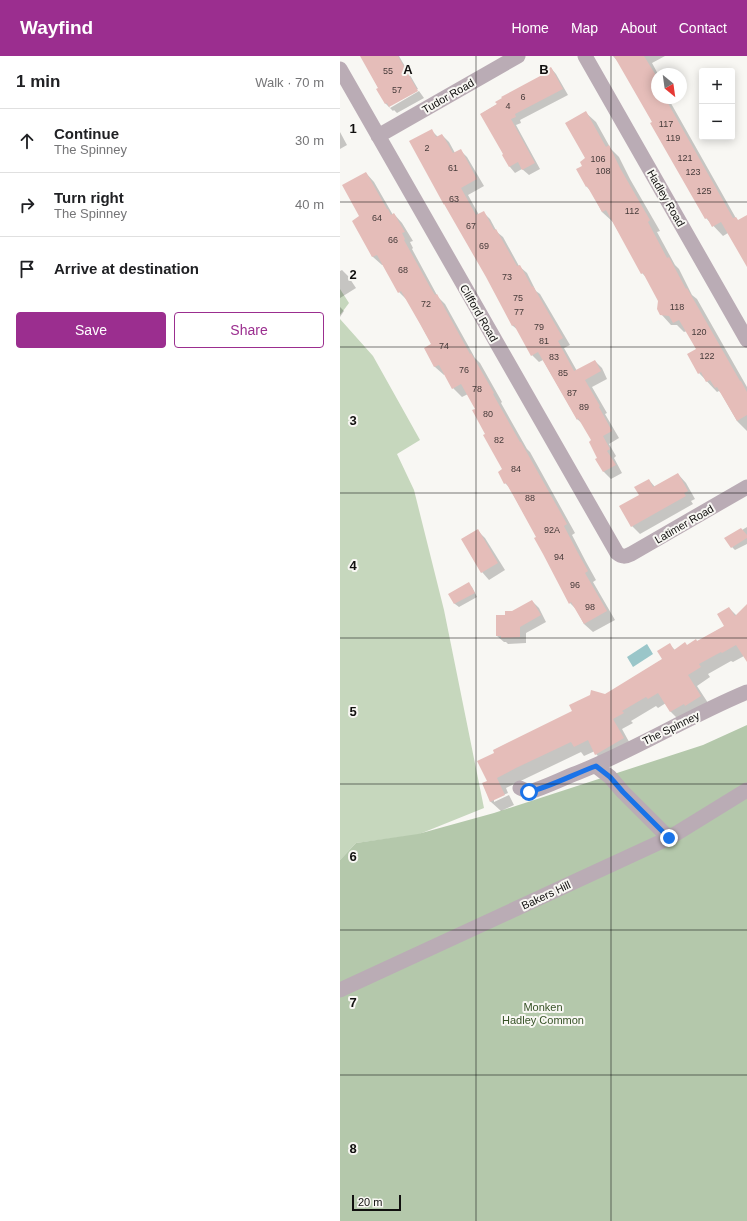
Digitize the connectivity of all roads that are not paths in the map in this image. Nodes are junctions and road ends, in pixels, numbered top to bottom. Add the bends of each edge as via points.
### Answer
1 (518, 56) edge
2 (585, 56) edge
3 (340, 68) edge
4 (378, 136) junction
5 (747, 340) edge
6 (747, 487) edge
7 (620, 556) joint
8 (747, 692) edge
9 (596, 766) junction
10 (520, 788) dead end
11 (747, 790) edge
12 (669, 838) junction
13 (340, 990) edge

1 - 4 street, Tudor Road
2 - 5 street, Hadley Road
3 - 4 street, Clifford Road
4 - 7 street, Clifford Road
6 - 7 street, Latimer Road via 631,554
8 - 9 street, The Spinney
9 - 10 street, The Spinney via 541,789 529,792
9 - 12 street
11 - 12 street, Bakers Hill
12 - 13 street, Bakers Hill

